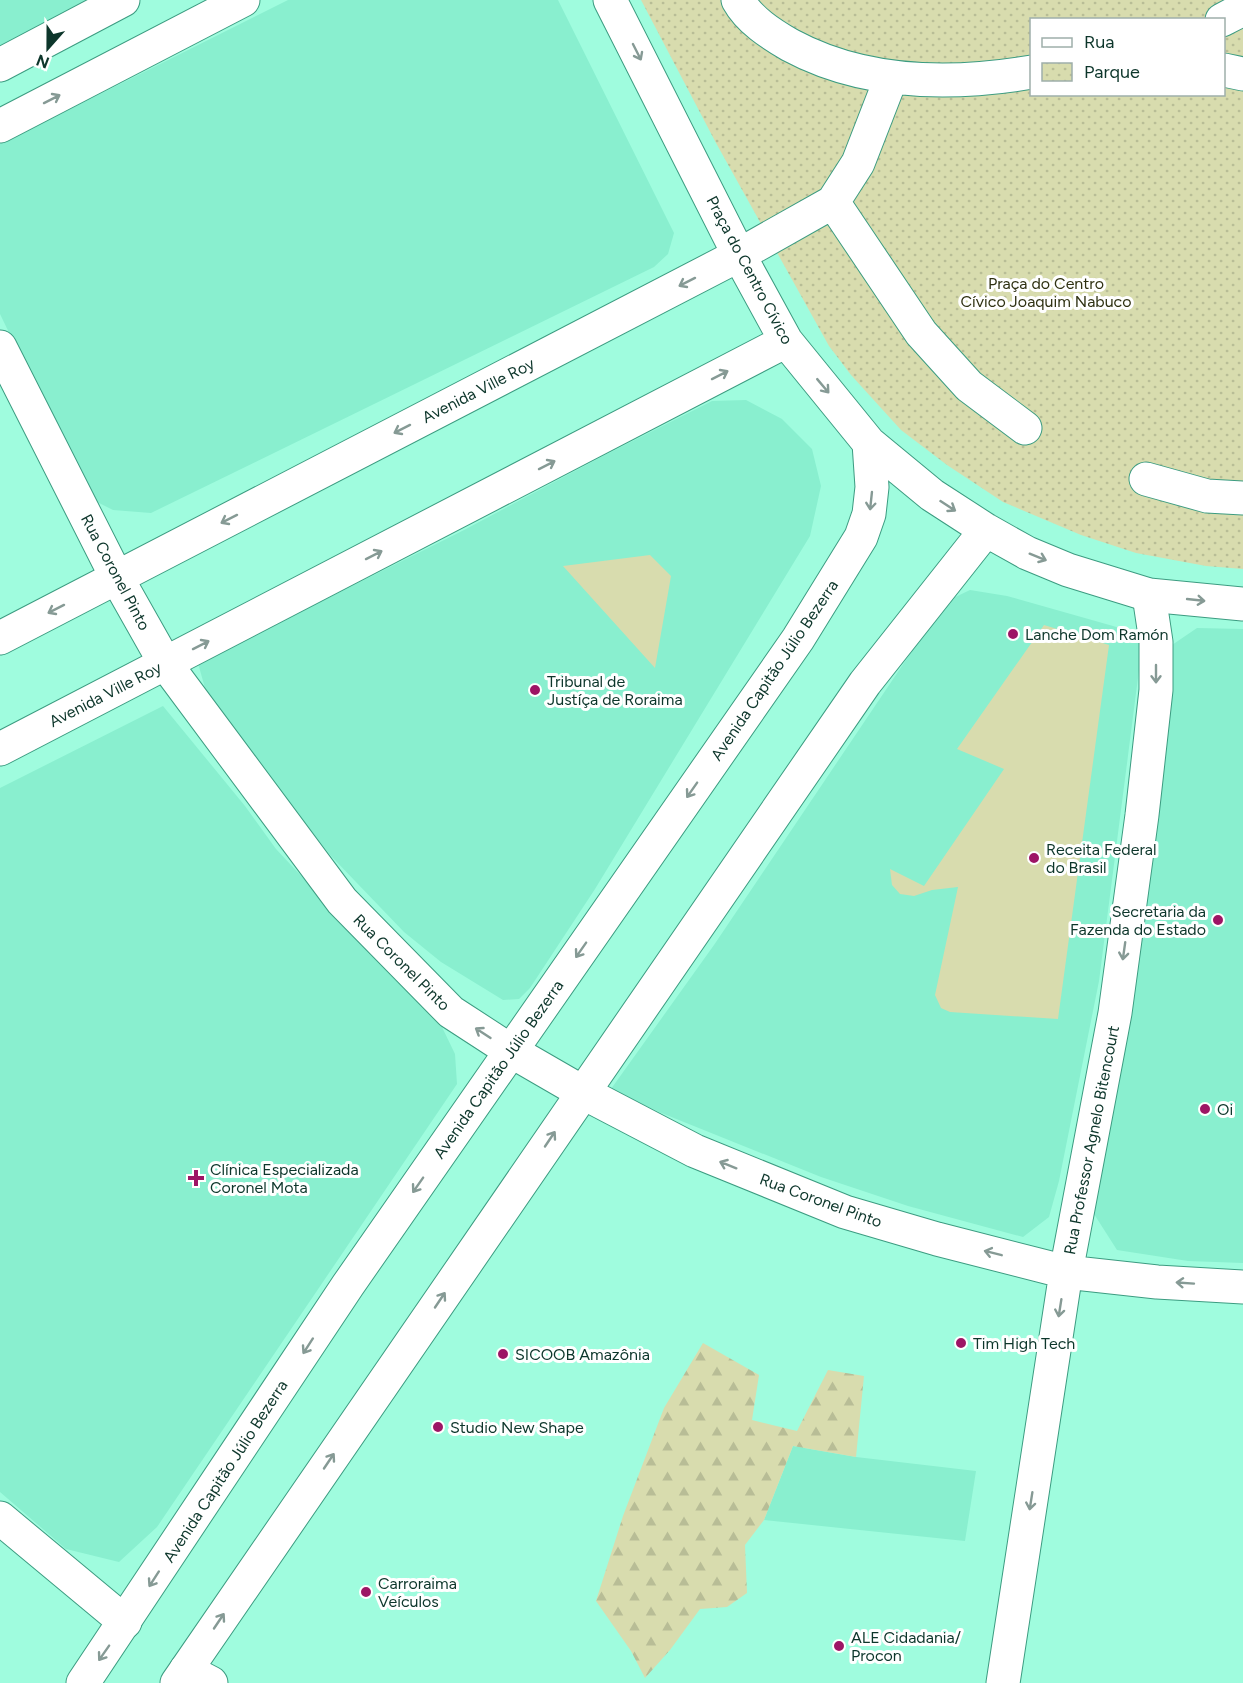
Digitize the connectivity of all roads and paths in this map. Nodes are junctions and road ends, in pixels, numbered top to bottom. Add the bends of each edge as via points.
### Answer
1 (123, 0) edge
2 (243, 0) edge
3 (610, 0) edge
4 (738, 0) edge
5 (1243, 9) edge
6 (1225, 18) edge
7 (0, 64) edge
8 (1225, 70) edge
9 (1030, 72) edge
10 (1243, 74) edge
11 (891, 78) junction
12 (0, 126) edge
13 (833, 202) junction
14 (739, 255) junction
15 (786, 341) junction
16 (0, 347) edge
17 (1025, 428) dead end
18 (869, 443) junction
19 (1146, 479) dead end
20 (1243, 498) edge
21 (986, 530) junction
22 (117, 578) junction
23 (1149, 595) junction
24 (1243, 604) edge
25 (0, 638) edge
26 (165, 663) junction
27 (0, 749) edge
28 (511, 1051) junction
29 (582, 1092) junction
30 (1066, 1272) junction
31 (1243, 1287) edge
32 (0, 1518) edge
33 (125, 1622) junction
34 (191, 1679) edge
35 (83, 1683) edge
36 (1003, 1683) edge

1 - 7 main road
12 -> 2 main road
3 -> 14 main road, Praça do Centro Cívico
4 - 11 main road via 774,36 811,56
5 - 6 main road
8 - 10 main road
9 - 11 main road via 973,80
11 - 13 main road, Avenida Ville Roy via 858,163
13 - 14 main road, Avenida Ville Roy
13 - 17 main road via 929,342 969,386
14 - 15 main road, Praça do Centro Cívico
14 -> 22 main road, Avenida Ville Roy
15 -> 18 main road, Praça do Centro Cívico
26 -> 15 main road, Avenida Ville Roy
16 - 22 main road, Rua Coronel Pinto
18 -> 21 main road, Praça do Centro Cívico via 932,495
18 -> 28 main road, Avenida Capitão Júlio Bezerra via 872,487 861,537 798,639
19 - 20 main road via 1207,496
21 -> 23 main road, Praça do Centro Cívico via 1068,570
21 - 29 main road via 865,683
22 -> 25 main road, Avenida Ville Roy
22 - 26 main road, Rua Coronel Pinto
23 -> 24 main road, Praça do Centro Cívico
23 -> 30 main road, Rua Professor Agnelo Bitencourt via 1156,642 1156,690 1142,815 1115,1013
26 - 27 main road, Avenida Ville Roy
28 -> 26 main road, Rua Coronel Pinto via 451,1012 342,901
28 - 29 main road, Rua Coronel Pinto
28 -> 33 main road, Avenida Capitão Júlio Bezerra via 348,1285
30 -> 29 main road, Rua Coronel Pinto via 845,1212 695,1151
34 -> 29 main road
31 -> 30 main road, Rua Coronel Pinto
30 -> 36 main road, Rua Professor Agnelo Bitencourt
32 - 33 main road
33 -> 35 main road, Avenida Capitão Júlio Bezerra

